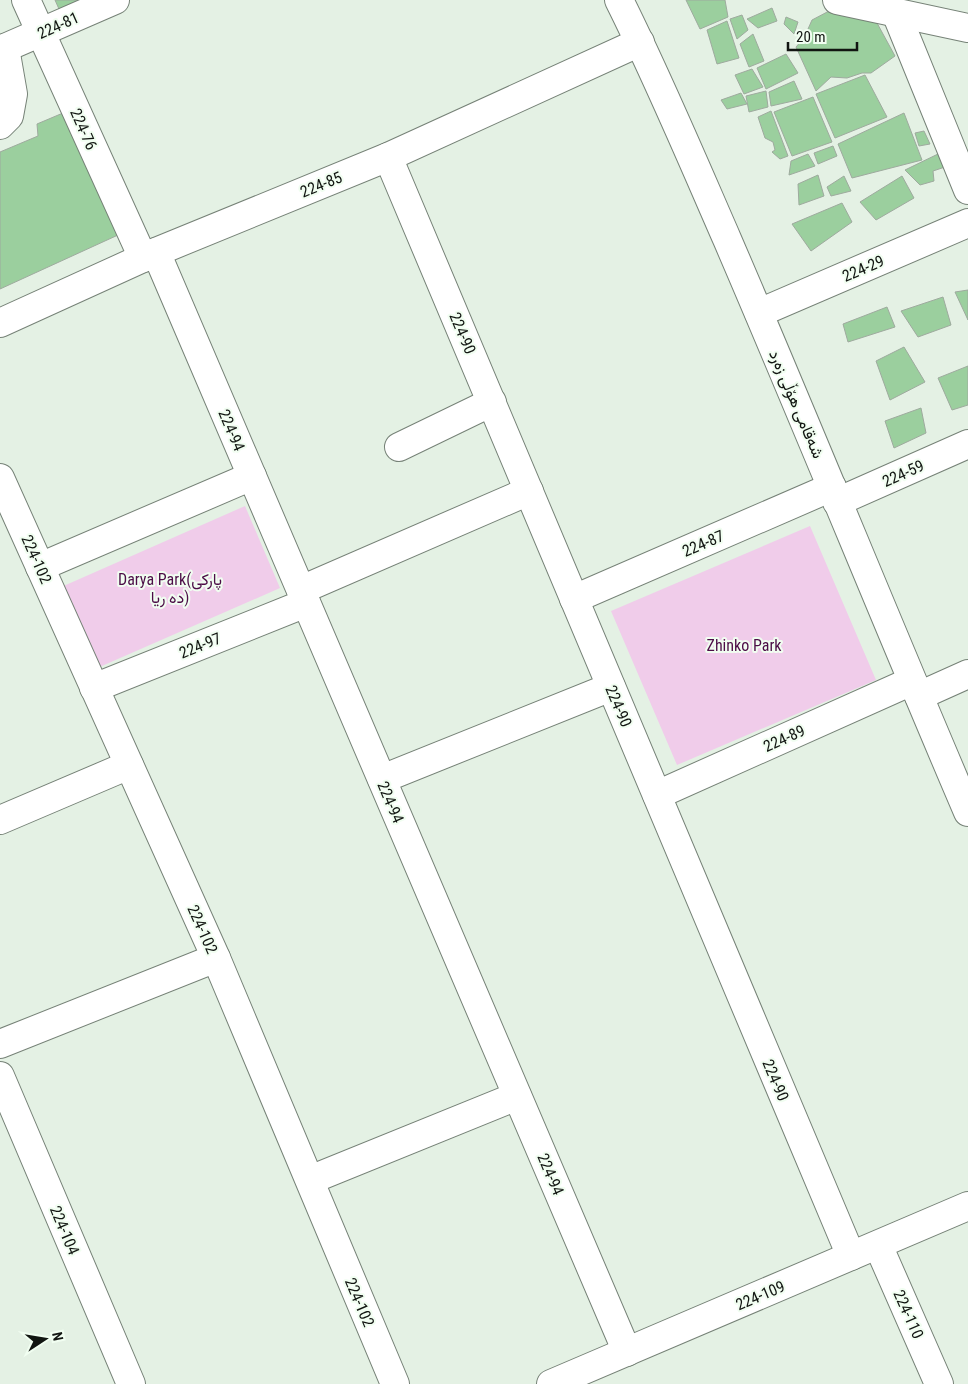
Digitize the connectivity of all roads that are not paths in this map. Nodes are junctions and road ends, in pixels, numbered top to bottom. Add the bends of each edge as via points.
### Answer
1 (26, 0) edge
2 (115, 0) edge
3 (619, 0) edge
4 (837, 0) edge
5 (896, 13) junction
6 (968, 28) edge
7 (40, 33) junction
8 (640, 42) junction
9 (2, 49) edge
10 (0, 125) edge
11 (388, 157) junction
12 (968, 190) edge
13 (968, 223) edge
14 (150, 255) junction
15 (759, 313) junction
16 (0, 323) edge
17 (492, 402) junction
18 (968, 444) edge
19 (399, 446) dead end
20 (252, 476) junction
21 (0, 478) edge
22 (529, 491) junction
23 (834, 494) junction
24 (40, 567) junction
25 (304, 597) junction
26 (574, 599) junction
27 (968, 674) edge
28 (611, 687) junction
29 (94, 688) junction
30 (915, 689) junction
31 (129, 765) junction
32 (382, 779) junction
33 (657, 795) junction
34 (968, 812) edge
35 (0, 820) edge
36 (216, 958) junction
37 (0, 1044) edge
38 (0, 1076) edge
39 (517, 1096) junction
40 (10, 1127) edge
41 (310, 1180) junction
42 (968, 1206) edge
43 (878, 1245) junction
44 (851, 1256) junction
45 (627, 1352) junction
46 (131, 1384) edge
47 (395, 1384) edge
48 (551, 1384) edge
49 (939, 1384) edge

1 - 7 street, 224-76
2 - 7 street, 224-81
3 - 8 street, شەقامی هۆڵی زەرد
4 - 5 street
5 - 6 street
5 - 12 street
7 - 9 street, 224-81
7 - 14 street, 224-76
8 - 11 street, 224-85
8 - 15 street, شەقامی هۆڵی زەرد
9 - 10 street via 13,94 9,116
11 - 14 street, 224-85
11 - 17 street, 224-90
13 - 15 street, 224-29
14 - 16 street, 224-85
14 - 20 street, 224-94
15 - 23 street, شەقامی هۆڵی زەرد
17 - 19 street
17 - 22 street, 224-90
18 - 23 street, 224-59
20 - 24 street
20 - 25 street, 224-94
21 - 24 street, 224-102
22 - 25 street, 224-97
22 - 26 street, 224-90
23 - 26 street, 224-87
23 - 30 street, شەقامی هۆڵی زەرد
24 - 29 street, 224-102
25 - 29 street, 224-97
25 - 32 street, 224-94
26 - 28 street, 224-90
27 - 30 street, 224-89
28 - 32 street
28 - 33 street, 224-90
29 - 31 street, 224-102
30 - 33 street, 224-89
30 - 34 street, شەقامی هۆڵی زەرد
31 - 35 street
31 - 36 street, 224-102
32 - 39 street, 224-94
33 - 44 street, 224-90
36 - 37 street
36 - 41 street, 224-102
38 - 40 street, 224-104
39 - 41 street
39 - 45 street, 224-94
40 - 46 street, 224-104
41 - 47 street, 224-102
42 - 43 street, 224-109
43 - 44 street, 224-109
43 - 49 street, 224-110
44 - 45 street, 224-109
45 - 48 street, 224-109

